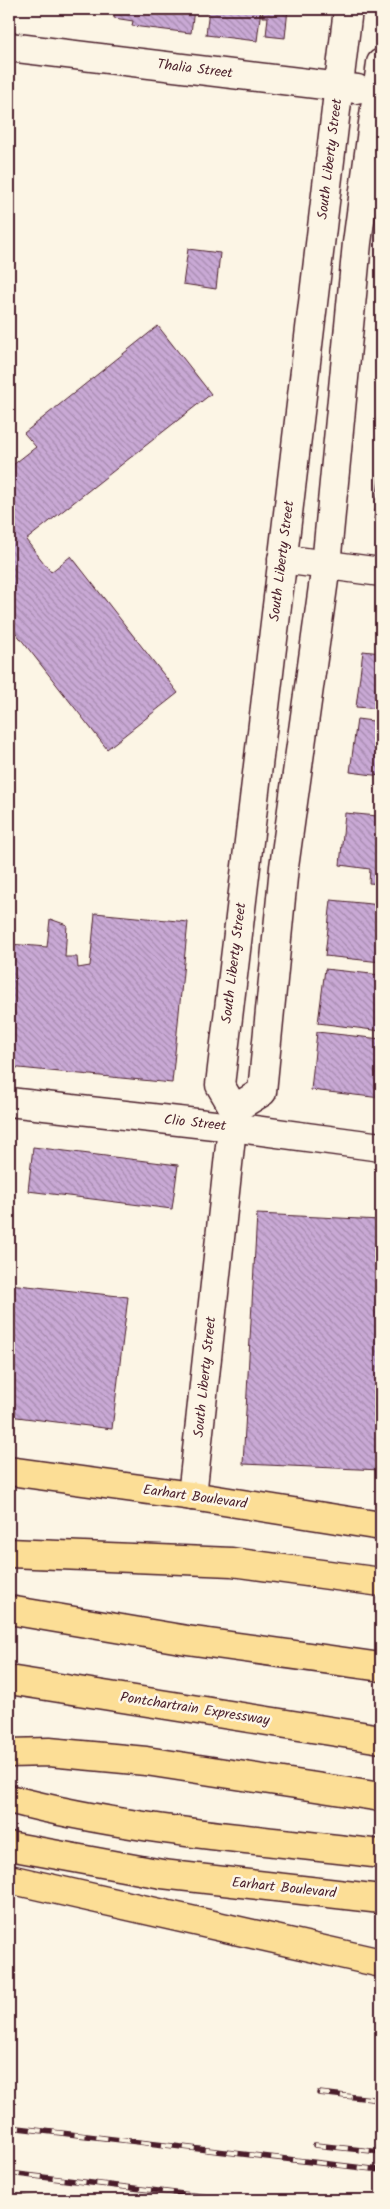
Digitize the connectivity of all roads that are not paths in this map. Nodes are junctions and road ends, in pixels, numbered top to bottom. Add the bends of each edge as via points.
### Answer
1 (348, 9) edge
2 (9, 47) edge
3 (381, 63) edge
4 (339, 86) junction
5 (379, 92) edge
6 (282, 559) junction
7 (326, 565) junction
8 (381, 572) edge
9 (9, 1102) edge
10 (233, 1118) junction
11 (381, 1147) edge
12 (9, 1471) edge
13 (192, 1496) junction
14 (381, 1526) edge
15 (9, 1553) edge
16 (381, 1582) edge
17 (9, 1610) edge
18 (381, 1667) edge
19 (9, 1680) edge
20 (381, 1739) edge
21 (9, 1753) edge
22 (381, 1797) edge
23 (9, 1799) edge
24 (9, 1846) edge
25 (381, 1854) edge
26 (9, 1879) edge
27 (381, 1899) edge
28 (381, 1962) edge

1 - 4 street, South Liberty Street
2 - 4 street, Thalia Street
3 - 5 street
4 - 5 street, Thalia Street
4 - 6 street, South Liberty Street
5 - 7 street via 357,243
6 - 7 street
6 - 10 street, South Liberty Street via 220,1085
7 - 8 street
7 - 10 street via 284,867 262,1092
9 - 10 street, Clio Street
10 - 11 street, Clio Street
10 - 13 street, South Liberty Street
12 - 13 main road, Earhart Boulevard
13 - 14 main road, Earhart Boulevard
15 - 16 main road via 232,1562
17 - 18 main road via 187,1640
19 - 20 main road, Pontchartrain Expressway
21 - 22 main road via 49,1752 146,1761
23 - 25 main road via 78,1816 164,1829
24 - 27 main road, Earhart Boulevard via 162,1874
26 - 28 main road

